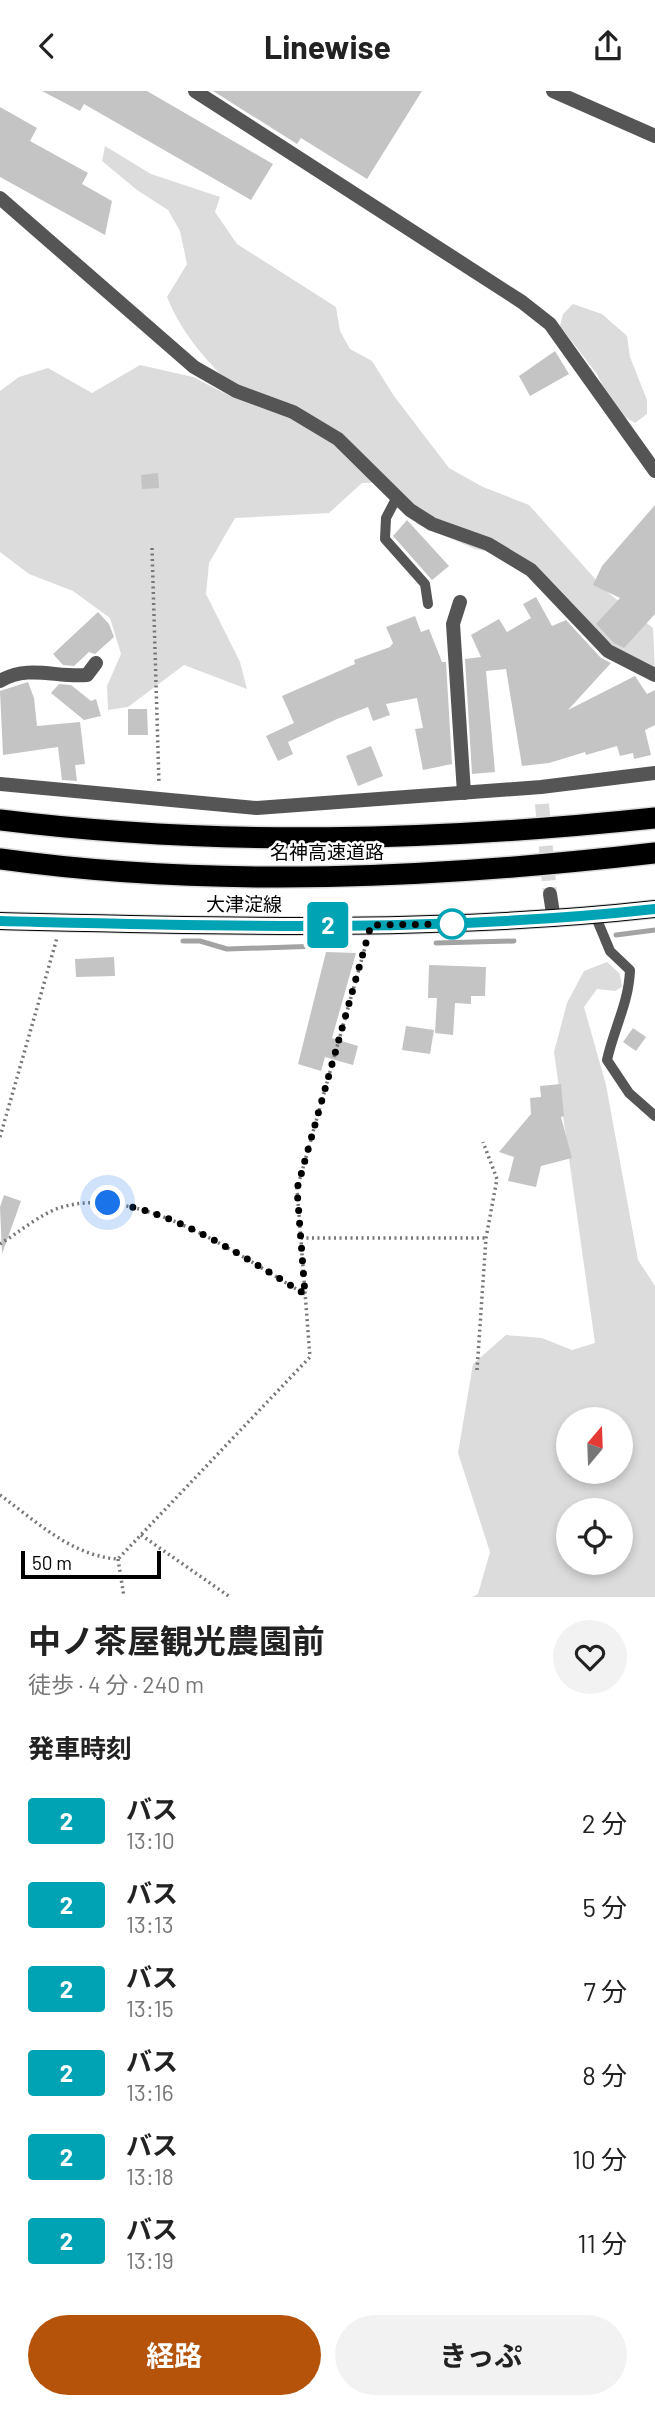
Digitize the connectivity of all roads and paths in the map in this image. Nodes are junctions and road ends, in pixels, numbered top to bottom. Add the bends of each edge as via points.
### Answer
1 (195, 91) edge
2 (553, 91) edge
3 (655, 137) edge
4 (0, 198) edge
5 (655, 471) edge
6 (397, 497) junction
7 (152, 548) dead end
8 (460, 602) dead end
9 (428, 604) dead end
10 (96, 663) dead end
11 (655, 675) edge
12 (0, 681) edge
13 (655, 773) edge
14 (0, 784) edge
15 (541, 787) junction
16 (464, 793) junction
17 (159, 800) junction
18 (542, 804) tunnel mouth
19 (655, 818) edge
20 (0, 820) edge
21 (655, 853) edge
22 (0, 859) edge
23 (550, 894) tunnel mouth
24 (655, 909) edge
25 (595, 915) junction
26 (554, 920) junction
27 (0, 921) edge
28 (61, 922) junction
29 (371, 925) junction
30 (655, 1116) edge
31 (0, 1137) edge
32 (483, 1142) dead end
33 (301, 1238) junction
34 (486, 1238) junction
35 (0, 1244) edge
36 (305, 1294) junction
37 (477, 1370) dead end
38 (0, 1495) edge
39 (141, 1535) junction
40 (118, 1559) junction
41 (124, 1597) edge
42 (230, 1597) edge

1 - 5 street via 550,324
2 - 3 street
4 - 6 street via 194,367 236,391 293,412 338,439
6 - 9 lane via 386,518 385,539 425,584
6 - 11 street via 432,524 488,544 531,570 608,651
7 - 17 path
8 - 16 street via 453,624
10 - 12 street via 87,675 12,673
13 - 15 street
14 - 17 street
15 - 16 street
15 - 18 street
16 - 17 street via 257,808
19 - 20 highway, 名神高速道路 via 500,834 315,839 165,834
21 - 22 highway, 名神高速道路 via 380,875 171,873
23 - 26 street
24 - 25 main road, 大津淀線
25 - 26 main road, 大津淀線
25 - 30 lane via 610,951 629,970 629,996 607,1060 629,1093
26 - 29 main road, 大津淀線
27 - 28 main road, 大津淀線
28 - 29 main road, 大津淀線
28 - 31 path
29 - 33 path via 297,1189
32 - 34 path via 497,1179
33 - 34 path
33 - 36 path
34 - 37 path
35 - 36 path via 58,1208 90,1202 125,1205 170,1219
36 - 39 path via 310,1357
38 - 40 path via 73,1548 96,1558
39 - 40 path
39 - 42 path
40 - 41 path

